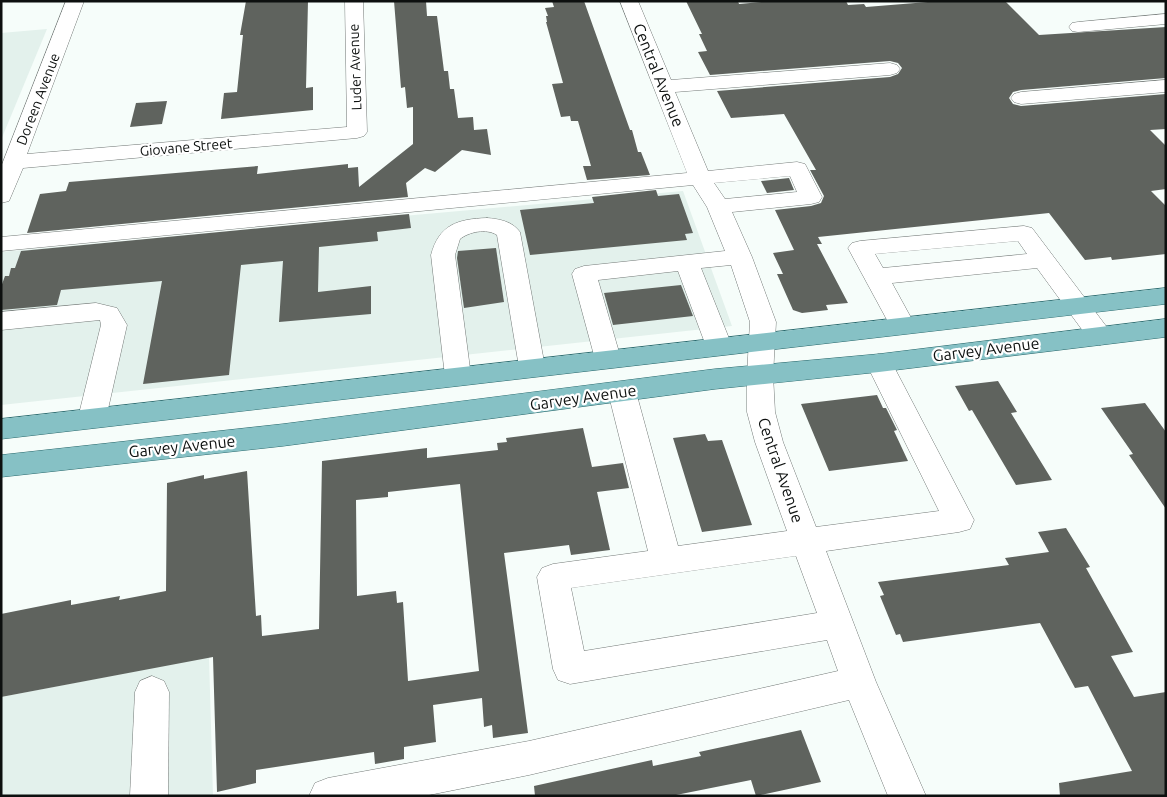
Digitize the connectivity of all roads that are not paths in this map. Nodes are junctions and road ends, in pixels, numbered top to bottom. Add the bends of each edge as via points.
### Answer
1 (75, 1) edge
2 (354, 1) edge
3 (629, 1) edge
4 (1166, 19) edge
5 (1078, 27) dead end
6 (890, 69) dead end
7 (1166, 86) edge
8 (663, 87) junction
9 (1021, 98) dead end
10 (357, 132) joint
11 (14, 162) junction
12 (701, 180) junction
13 (1, 196) edge
14 (718, 207) junction
15 (1, 244) edge
16 (740, 257) junction
17 (1044, 260) junction
18 (687, 262) junction
19 (876, 277) junction
20 (1166, 296) edge
21 (1077, 306) junction
22 (1, 321) edge
23 (902, 325) junction
24 (1166, 328) edge
25 (1100, 336) junction
26 (763, 341) junction
27 (719, 346) junction
28 (608, 359) junction
29 (879, 363) junction
30 (532, 367) junction
31 (760, 375) junction
32 (458, 376) junction
33 (622, 392) junction
34 (92, 418) junction
35 (1, 428) edge
36 (1, 466) edge
37 (806, 541) junction
38 (666, 561) junction
39 (837, 624) junction
40 (859, 682) junction
41 (152, 692) dead end
42 (148, 796) edge
43 (328, 796) edge
44 (907, 796) edge

1 - 11 street, Doreen Avenue
2 - 10 street, Luder Avenue
3 - 8 street, Central Avenue
4 - 5 street
6 - 8 street
7 - 9 street
8 - 12 street, Central Avenue
10 - 11 street, Giovane Street
11 - 13 street, Doreen Avenue
12 - 14 street, Central Avenue
12 - 14 street via 796,169 811,197
12 - 15 street
14 - 16 street, Central Avenue
16 - 18 street
16 - 26 street, Central Avenue via 763,322
17 - 19 street
17 - 19 street via 1024,233 860,248
17 - 21 street
18 - 27 street
18 - 28 street via 584,274
19 - 23 street
20 - 21 main road, Garvey Avenue
21 - 23 main road, Garvey Avenue
21 - 25 street
22 - 34 street via 96,311 112,316 114,325
23 - 26 main road, Garvey Avenue
24 - 25 main road, Garvey Avenue
25 - 29 main road, Garvey Avenue
26 - 27 main road, Garvey Avenue
26 - 31 street, Central Avenue
27 - 28 main road, Garvey Avenue
28 - 30 main road, Garvey Avenue
29 - 31 main road, Garvey Avenue
29 - 37 street via 959,520
30 - 32 main road, Garvey Avenue
30 - 32 street via 508,232 499,226 468,228 454,232 443,255
31 - 33 main road, Garvey Avenue
31 - 37 street, Central Avenue via 761,412 769,442
32 - 34 main road, Garvey Avenue
33 - 36 main road, Garvey Avenue via 283,435
33 - 38 street
34 - 35 main road, Garvey Avenue
37 - 38 street
37 - 39 street, Central Avenue
38 - 39 street via 553,577 570,669
39 - 40 street, Central Avenue
40 - 43 street via 529,758
40 - 44 street, Central Avenue
41 - 42 street

